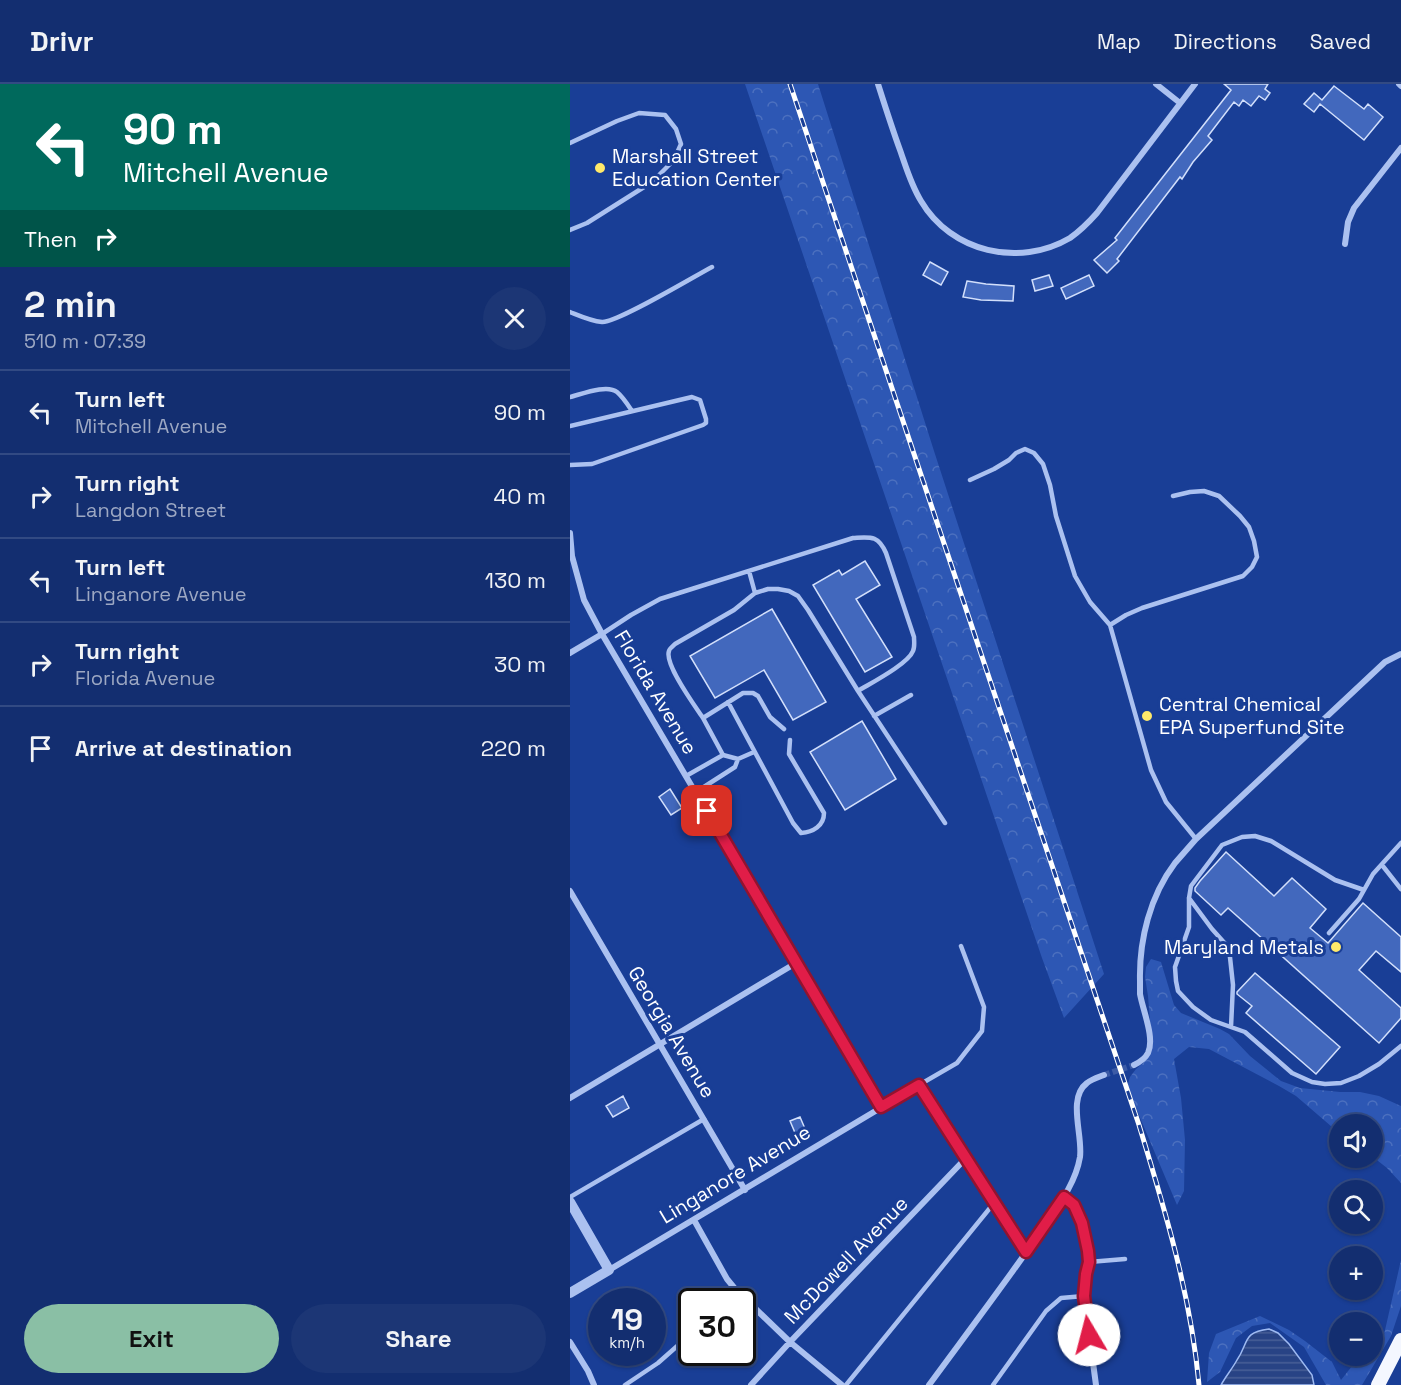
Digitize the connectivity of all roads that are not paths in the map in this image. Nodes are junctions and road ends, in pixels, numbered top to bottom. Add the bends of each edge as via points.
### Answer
1 (878, 84) edge
2 (1156, 84) edge
3 (1195, 84) edge
4 (1179, 103) junction
5 (570, 142) edge
6 (1401, 148) edge
7 (570, 230) edge
8 (1345, 244) dead end
9 (712, 267) dead end
10 (570, 312) edge
11 (570, 397) edge
12 (633, 411) junction
13 (570, 426) edge
14 (570, 465) edge
15 (970, 480) dead end
16 (1173, 496) dead end
17 (570, 533) edge
18 (748, 571) junction
19 (755, 592) junction
20 (1110, 625) junction
21 (602, 634) junction
22 (570, 653) edge
23 (1401, 654) edge
24 (858, 691) junction
25 (911, 695) dead end
26 (728, 702) junction
27 (874, 716) junction
28 (703, 718) junction
29 (784, 729) dead end
30 (790, 740) dead end
31 (754, 752) junction
32 (723, 755) junction
33 (738, 759) junction
34 (686, 776) junction
35 (696, 792) junction
36 (945, 823) dead end
37 (1196, 839) junction
38 (1401, 843) edge
39 (1382, 865) junction
40 (1401, 889) edge
41 (1364, 890) junction
42 (570, 891) edge
43 (1189, 898) junction
44 (1329, 933) dead end
45 (962, 946) dead end
46 (796, 963) junction
47 (1231, 1027) junction
48 (661, 1045) junction
49 (1401, 1046) edge
50 (1134, 1065) tunnel mouth
51 (1104, 1075) tunnel mouth
52 (919, 1085) junction
53 (570, 1098) edge
54 (881, 1107) junction
55 (704, 1119) junction
56 (966, 1158) junction
57 (745, 1190) junction
58 (1064, 1197) junction
59 (570, 1199) edge
60 (994, 1203) junction
61 (694, 1220) junction
62 (1026, 1252) junction
63 (1125, 1258) dead end
64 (1089, 1262) junction
65 (609, 1270) junction
66 (734, 1288) edge
67 (570, 1293) edge
68 (1084, 1296) junction
69 (756, 1309) edge
70 (1401, 1340) edge
71 (570, 1342) edge
72 (790, 1342) junction
73 (678, 1346) edge
74 (594, 1385) edge
75 (625, 1385) edge
76 (751, 1385) edge
77 (844, 1385) edge
78 (930, 1385) edge
79 (993, 1385) edge
80 (1096, 1385) edge
81 (1378, 1385) edge

1 - 4 street via 910,181 921,202 949,232 993,252 1014,254 1054,246 1084,227
2 - 4 street
3 - 4 street
5 - 7 lane via 639,113 665,115 681,144 674,160 652,182
6 - 8 street via 1354,208
9 - 10 lane via 604,323
11 - 12 lane via 609,389 616,391
12 - 13 lane
12 - 14 lane via 692,397 700,400 706,423 592,464
15 - 20 lane via 1025,449 1034,453 1043,464 1050,485 1075,576
16 - 20 lane via 1204,491 1219,496 1249,527 1257,557 1244,576 1142,608
17 - 21 street, Florida Avenue via 584,600
18 - 19 lane
18 - 21 lane via 660,600
18 - 24 lane via 853,538 869,537 883,546 914,637 913,651 900,665
19 - 24 lane via 778,589 798,596
19 - 28 lane via 734,610 669,650 674,672
20 - 37 lane via 1151,770 1166,802
21 - 22 street
21 - 34 street, Florida Avenue
23 - 37 street via 1385,662
24 - 27 lane
25 - 27 lane
26 - 28 lane
26 - 29 lane via 742,693 753,693
26 - 31 lane
27 - 36 lane
28 - 32 lane
30 - 31 lane via 789,754 824,813 822,824 804,833 793,823
31 - 33 lane
32 - 33 lane
32 - 34 lane
33 - 35 lane via 735,767
34 - 35 street, Florida Avenue
35 - 46 street, Florida Avenue
37 - 50 street via 1174,865 1148,917 1142,944 1140,993 1150,1044 1148,1054
38 - 39 lane
39 - 40 lane
39 - 41 lane
41 - 43 lane via 1335,880 1271,841 1255,836 1222,845 1191,886
41 - 44 lane
42 - 48 street, Georgia Avenue
43 - 47 lane via 1229,948 1233,984
43 - 47 lane via 1190,927 1175,967 1178,992 1211,1020
45 - 52 lane via 984,1007 982,1031 957,1063
46 - 48 street
46 - 54 street, Florida Avenue
47 - 49 lane via 1245,1032 1292,1073 1325,1084 1359,1076
48 - 53 street
48 - 55 street, Georgia Avenue
51 - 58 street via 1088,1083 1078,1097 1080,1156
52 - 54 street, Linganore Avenue
52 - 56 street
54 - 57 street, Linganore Avenue
55 - 57 street, Georgia Avenue
55 - 59 lane
56 - 60 street
56 - 72 street, McDowell Avenue
57 - 61 street, Linganore Avenue
58 - 62 street
58 - 64 street via 1074,1205 1082,1223
59 - 65 street
60 - 62 street
60 - 77 lane
61 - 65 street, Linganore Avenue
61 - 66 street
62 - 78 street
63 - 64 lane
64 - 68 street
65 - 67 street, Linganore Avenue
68 - 79 lane via 1061,1298 1046,1311
68 - 80 street
69 - 72 street
70 - 81 main road
71 - 74 street
72 - 76 street, McDowell Avenue
72 - 77 street
73 - 75 lane

